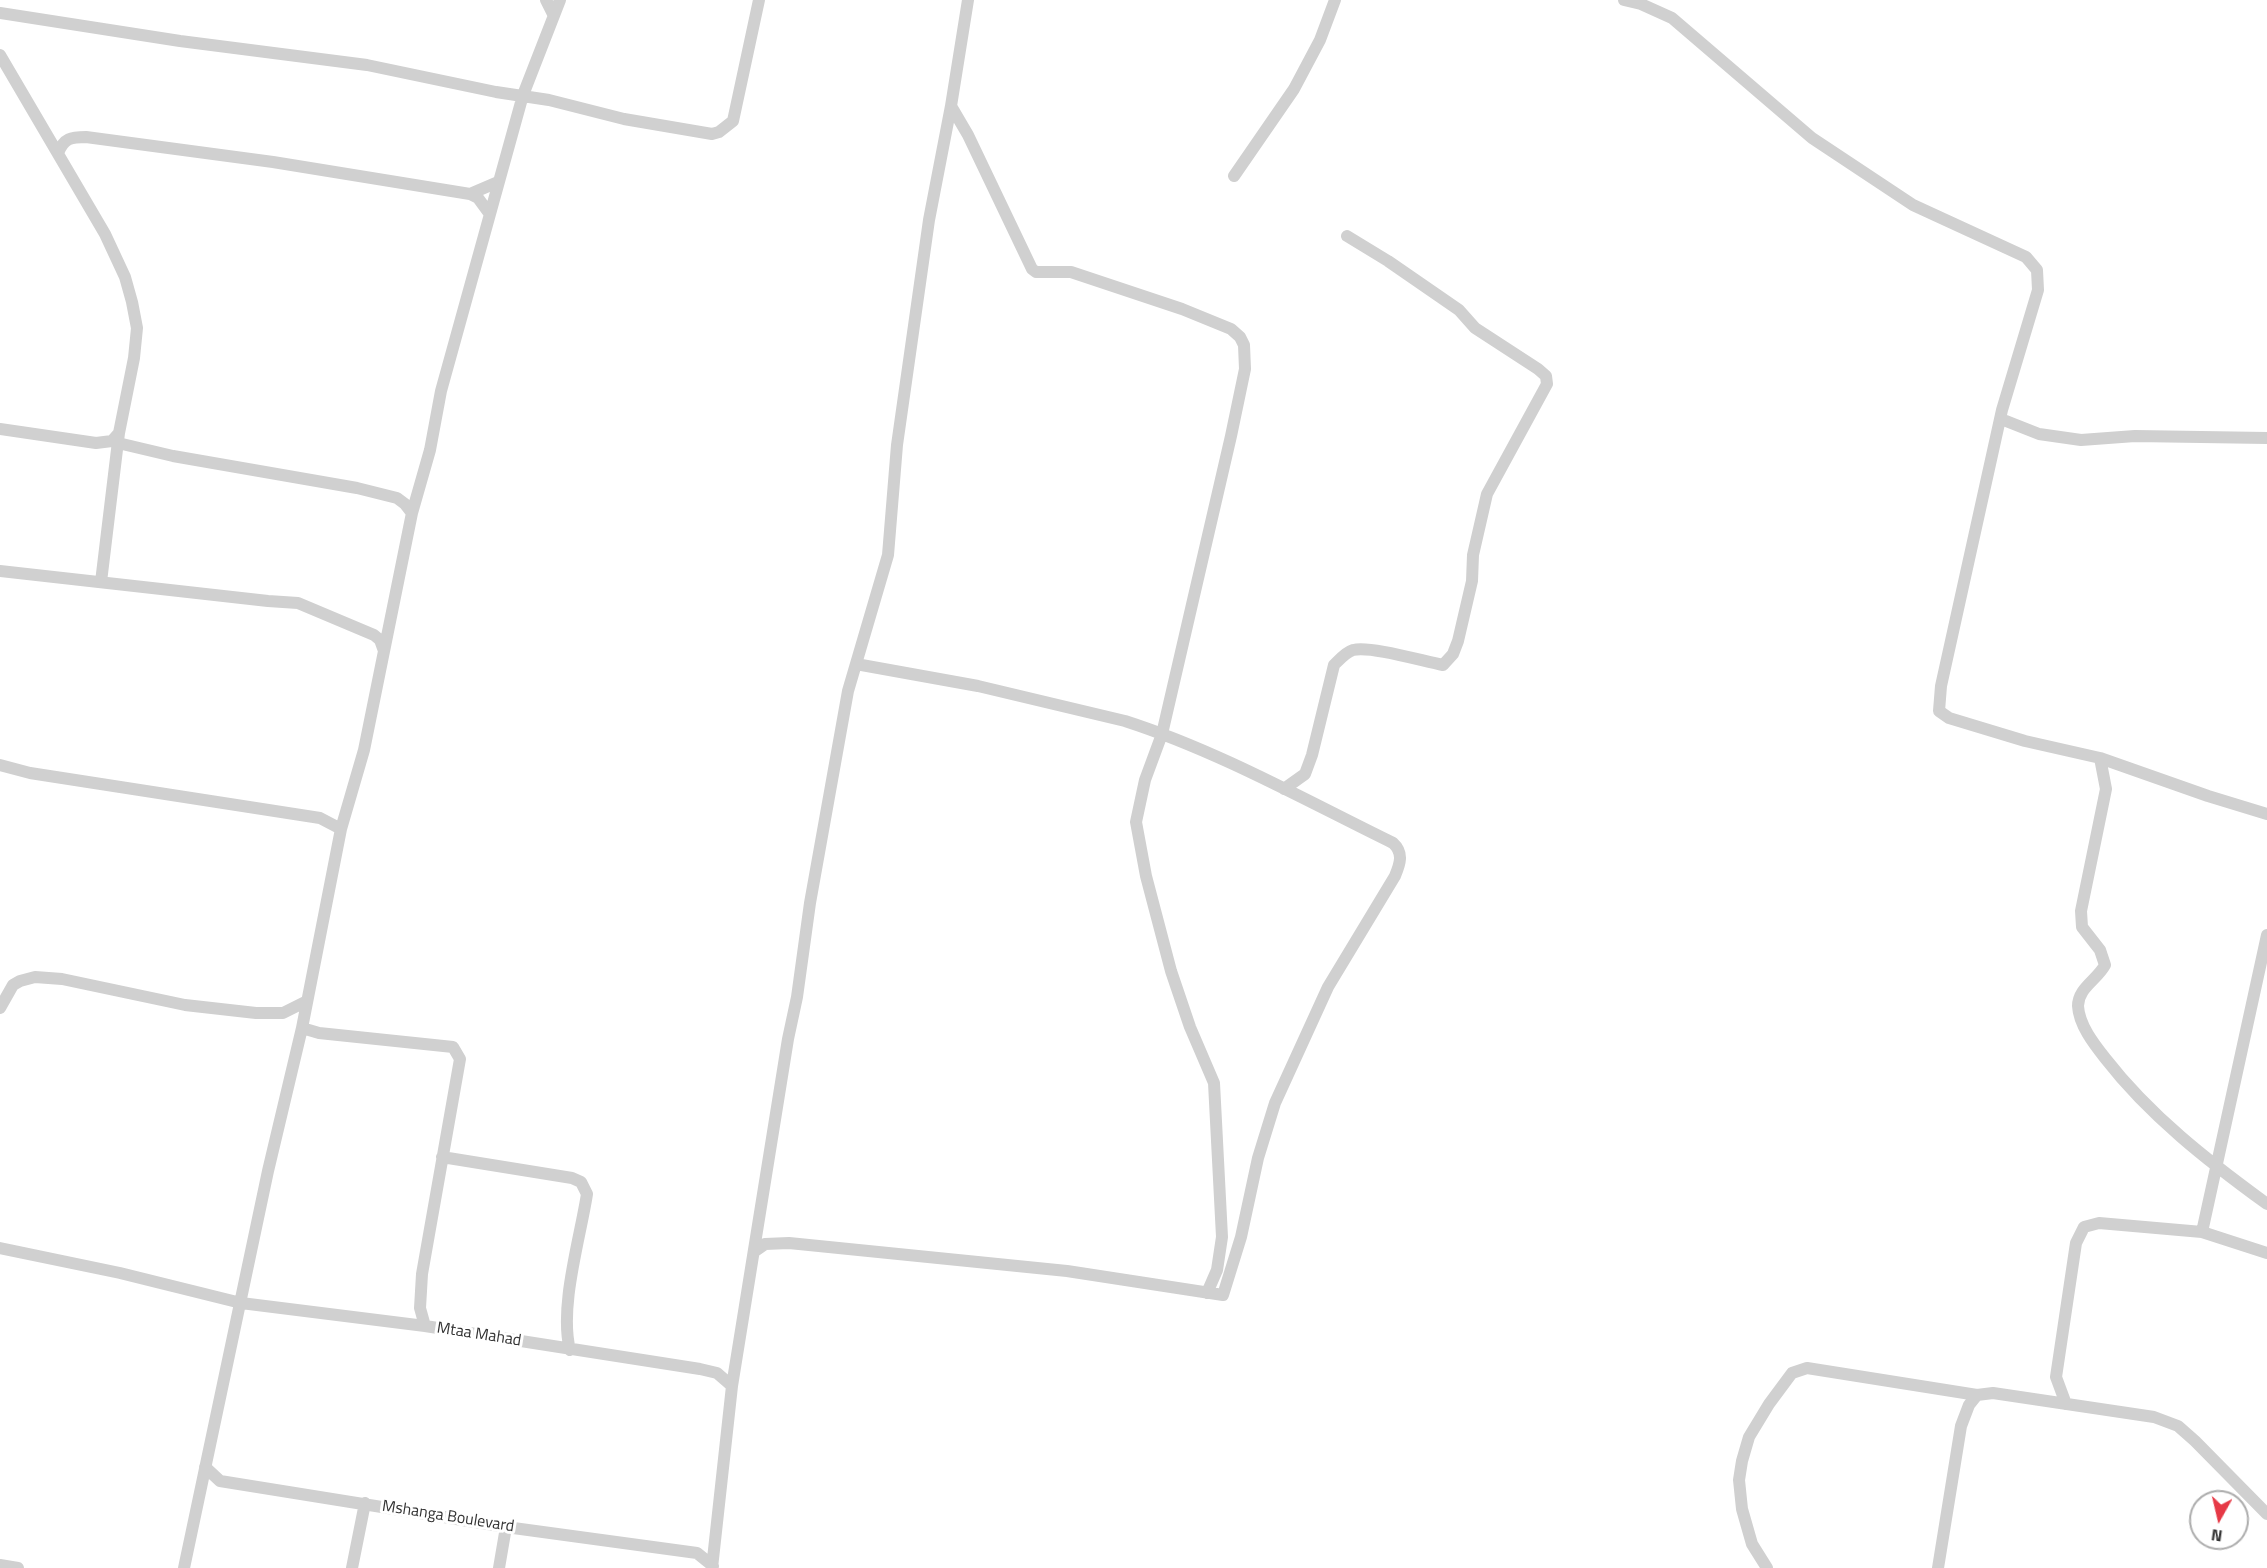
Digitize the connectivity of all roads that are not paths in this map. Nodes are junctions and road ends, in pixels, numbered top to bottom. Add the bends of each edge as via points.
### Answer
1 (546, 0) edge
2 (560, 0) edge
3 (759, 0) edge
4 (968, 0) edge
5 (1335, 0) edge
6 (1624, 0) edge
7 (2, 14) edge
8 (554, 14) junction
9 (0, 56) edge
10 (523, 95) junction
11 (951, 106) junction
12 (58, 153) junction
13 (1234, 176) dead end
14 (498, 182) junction
15 (470, 194) junction
16 (489, 213) junction
17 (1347, 236) dead end
18 (2001, 418) junction
19 (0, 429) edge
20 (119, 438) junction
21 (2267, 438) edge
22 (412, 513) junction
23 (0, 571) edge
24 (101, 582) junction
25 (389, 631) junction
26 (374, 635) junction
27 (384, 651) junction
28 (856, 664) junction
29 (1162, 734) junction
30 (1178, 740) junction
31 (1155, 750) junction
32 (2100, 758) junction
33 (0, 765) edge
34 (1305, 774) junction
35 (1284, 789) junction
36 (1309, 801) junction
37 (348, 810) junction
38 (2267, 814) edge
39 (327, 821) junction
40 (341, 829) junction
41 (2267, 935) edge
42 (305, 1002) junction
43 (0, 1008) edge
44 (283, 1012) junction
45 (301, 1029) junction
46 (442, 1157) junction
47 (2217, 1166) junction
48 (2267, 1204) edge
49 (2202, 1232) junction
50 (0, 1248) edge
51 (755, 1251) junction
52 (2267, 1253) edge
53 (1207, 1293) junction
54 (241, 1303) junction
55 (425, 1326) junction
56 (570, 1350) junction
57 (736, 1359) junction
58 (717, 1373) junction
59 (732, 1386) junction
60 (1977, 1395) junction
61 (2066, 1404) junction
62 (205, 1467) junction
63 (220, 1481) junction
64 (200, 1492) junction
65 (365, 1503) junction
66 (2267, 1514) edge
67 (506, 1527) junction
68 (717, 1536) junction
69 (697, 1553) junction
70 (0, 1565) edge
71 (712, 1567) edge
72 (18, 1568) edge
73 (184, 1568) edge
74 (352, 1568) edge
75 (499, 1568) edge
76 (1767, 1568) edge
77 (1938, 1568) edge

1 - 8 street
2 - 8 street
3 - 10 street via 733,121 719,132 624,119
4 - 11 street
5 - 13 street via 1320,40 1294,89
6 - 18 street via 1672,18 1812,138 1913,205 2026,257 2037,270 2038,291
7 - 10 street via 366,65
8 - 10 street
9 - 12 street
10 - 14 street
11 - 28 street via 928,220 897,445 888,555
11 - 29 street via 1032,269 1071,273 1182,309 1231,329 1244,345 1245,369 1231,436
12 - 15 street via 65,140 86,137
12 - 20 street via 105,234 132,302 137,328
14 - 15 street
14 - 16 street
15 - 16 street
16 - 22 street
17 - 34 street via 1460,310 1475,328 1538,369 1546,376 1547,384 1487,494 1473,555 1472,581 1453,654 1443,665 1365,650 1342,656 1334,664
18 - 21 street via 2039,435 2081,440 2135,436
18 - 32 street via 1941,686 1939,711 1949,718 2025,741
19 - 20 street via 96,443
20 - 22 street via 173,456 397,498
20 - 24 street
22 - 25 street
23 - 24 street
24 - 26 street via 298,603
25 - 26 street
25 - 27 street
26 - 27 street
27 - 37 street
28 - 29 street via 978,686 1125,721
28 - 51 street via 810,903
29 - 30 street
29 - 31 street
30 - 31 street
30 - 35 street
31 - 53 street via 1136,822 1138,837 1172,971 1214,1083 1222,1237 1217,1270
32 - 38 street
32 - 47 street via 2106,789 2081,910 2082,927 2100,950 2105,965 2081,995 2080,1017 2091,1041 2141,1101
33 - 39 street
34 - 35 street
34 - 36 street
35 - 36 street
36 - 53 street via 1393,843 1399,851 1399,866 1328,987 1303,1040 1275,1103 1223,1294
37 - 39 street
37 - 40 street
39 - 40 street
40 - 42 street
41 - 47 street
42 - 44 street
42 - 45 street
43 - 44 street via 13,985 35,977 185,1005
44 - 45 street
45 - 46 street via 453,1047 460,1059
45 - 54 street
46 - 55 street via 422,1274 420,1308
46 - 56 street via 581,1182 587,1194 567,1306
47 - 48 street
47 - 49 street
49 - 52 street
49 - 61 street via 2099,1222 2084,1227 2076,1243 2056,1377
50 - 54 street, Mtaa Mahad
51 - 53 street via 765,1244 810,1245 1067,1271
51 - 57 street
54 - 55 street, Mtaa Mahad
54 - 62 street
55 - 56 street, Mtaa Mahad
56 - 58 street, Mtaa Mahad
57 - 58 street
57 - 59 street
58 - 59 street, Mtaa Mahad
59 - 68 street
60 - 61 street via 1993,1393
60 - 76 street via 1807,1368 1792,1373 1749,1437 1739,1480 1752,1545
60 - 77 street via 1961,1426
61 - 66 street via 2154,1417 2178,1426
62 - 63 street
62 - 64 street
63 - 64 street
63 - 65 street, Mshanga Boulevard
64 - 73 street
65 - 67 street, Mshanga Boulevard
65 - 74 street
67 - 69 street, Mshanga Boulevard
67 - 75 street
68 - 69 street
68 - 71 street
69 - 71 street
70 - 72 street

